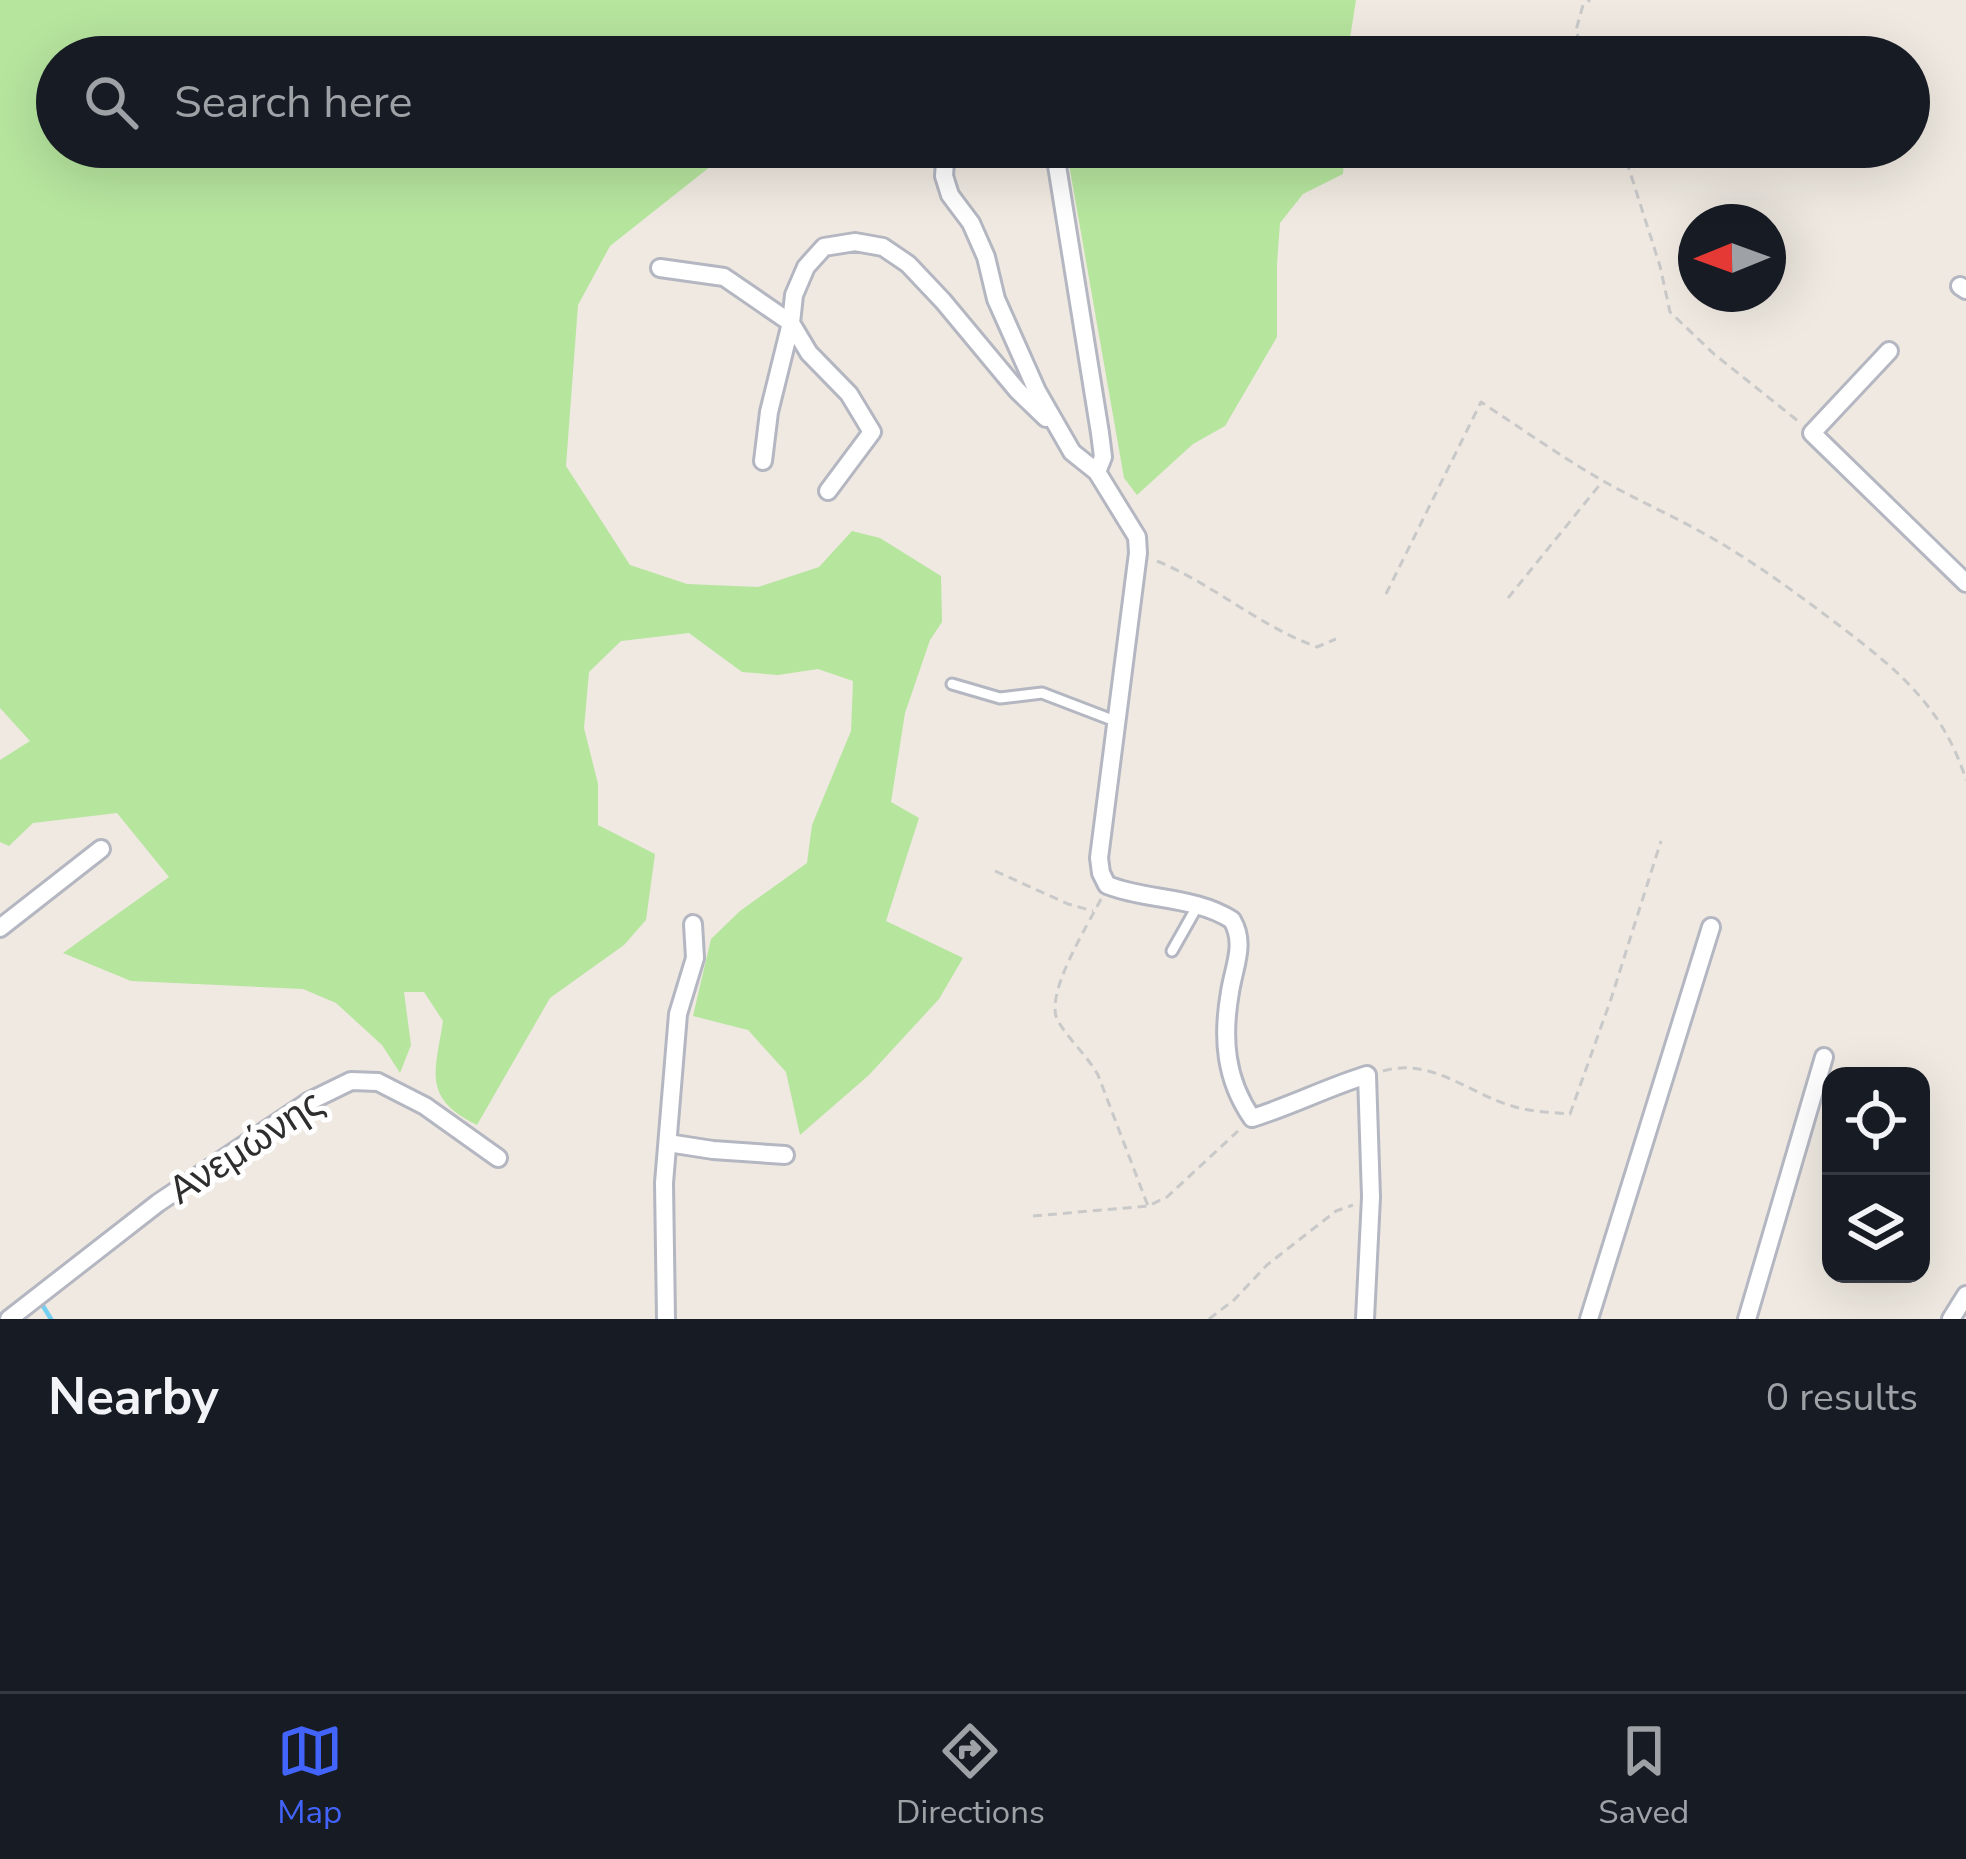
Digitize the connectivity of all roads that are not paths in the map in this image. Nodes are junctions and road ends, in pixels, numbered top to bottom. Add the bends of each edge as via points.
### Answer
1 (945, 168) edge
2 (1057, 168) edge
3 (660, 268) dead end
4 (790, 323) junction
5 (1889, 351) dead end
6 (1056, 427) junction
7 (763, 461) dead end
8 (1097, 472) junction
9 (828, 491) dead end
10 (1966, 583) edge
11 (952, 685) dead end
12 (1115, 722) junction
13 (101, 849) dead end
14 (1198, 905) junction
15 (693, 924) dead end
16 (1711, 927) dead end
17 (0, 928) edge
18 (1172, 951) dead end
19 (1824, 1058) dead end
20 (668, 1143) junction
21 (785, 1155) dead end
22 (498, 1158) dead end
23 (1966, 1295) edge
24 (9, 1319) edge
25 (666, 1319) edge
26 (1365, 1319) edge
27 (1589, 1319) edge
28 (1747, 1319) edge
29 (1951, 1319) edge

1 - 6 street
2 - 8 street via 1100,433
3 - 4 street via 724,277
4 - 6 street via 806,267 824,247 883,247 908,264
4 - 7 street
4 - 9 street via 872,432
5 - 10 street via 1812,433
6 - 8 street
8 - 12 street via 1137,537
11 - 12 lane via 1000,698 1042,693
12 - 14 street via 1101,873 1120,890
13 - 17 street
14 - 18 lane
14 - 26 street via 1232,920 1240,940 1225,1036 1228,1069 1252,1118 1367,1075
15 - 20 street
16 - 27 street
19 - 28 street
20 - 21 street
20 - 25 street
22 - 24 street, Ανεμώνης via 425,1106 378,1082 351,1082 158,1203
23 - 29 street

